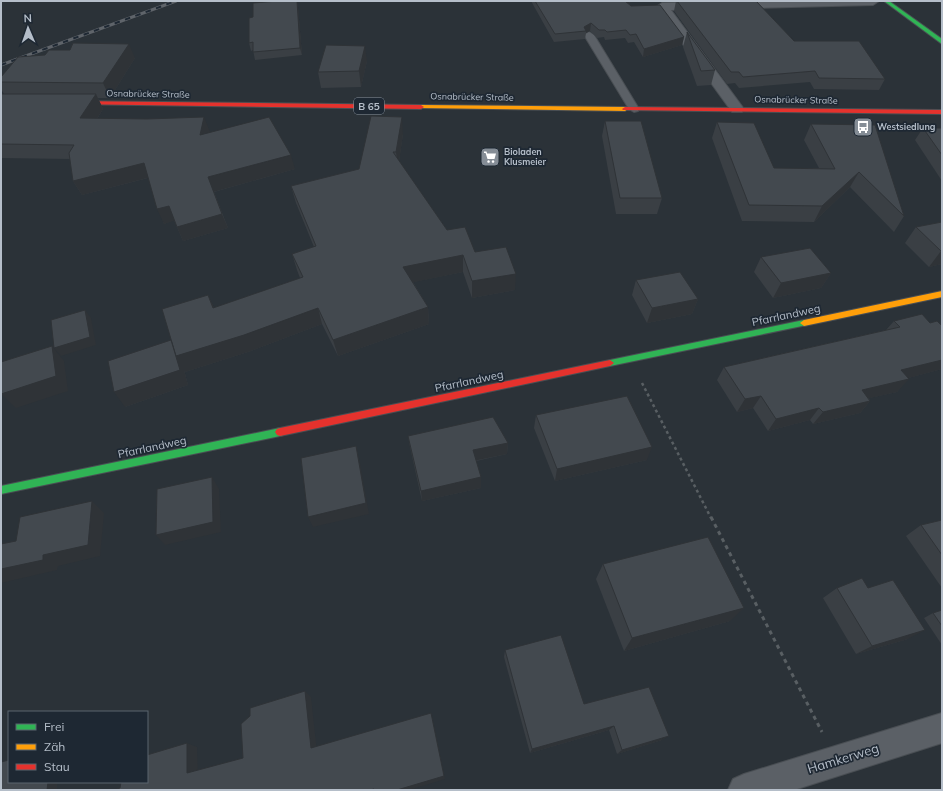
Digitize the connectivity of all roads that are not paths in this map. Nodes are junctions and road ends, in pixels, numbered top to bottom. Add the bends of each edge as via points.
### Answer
1 (873, 1) edge
2 (886, 1) edge
3 (646, 7) edge
4 (662, 7) junction
5 (589, 35) dead end
6 (942, 42) edge
7 (64, 102) edge
8 (634, 109) junction
9 (737, 109) junction
10 (942, 112) edge
11 (942, 294) edge
12 (1, 490) edge
13 (942, 728) edge
14 (744, 790) edge

1 - 4 street
2 - 6 main road
3 - 4 street
4 - 9 street
5 - 8 lane
7 - 8 main road, Osnabrücker Straße / B 65
8 - 9 main road, Osnabrücker Straße / B 65
9 - 10 main road, Osnabrücker Straße / B 65
11 - 12 main road, Pfarrlandweg
13 - 14 street, Hamkerweg

